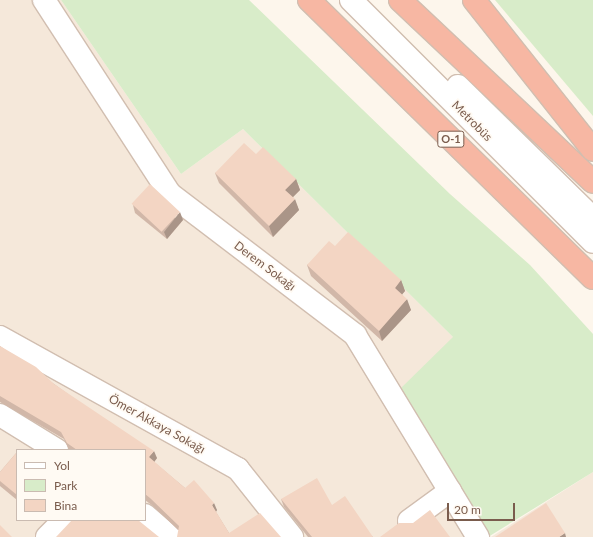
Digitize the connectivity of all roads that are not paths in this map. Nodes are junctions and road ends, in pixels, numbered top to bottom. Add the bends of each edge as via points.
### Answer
1 (44, 0) edge
2 (309, 0) edge
3 (351, 0) edge
4 (370, 0) edge
5 (400, 0) edge
6 (474, 0) edge
7 (593, 150) edge
8 (593, 182) edge
9 (593, 218) edge
10 (593, 242) edge
11 (562, 248) junction
12 (593, 278) edge
13 (593, 288) edge
14 (0, 337) edge
15 (0, 415) edge
16 (55, 449) edge
17 (450, 491) junction
18 (146, 516) edge
19 (408, 521) edge
20 (170, 537) edge
21 (292, 537) edge
22 (478, 537) edge

1 - 17 street, Derem Sokağı via 170,194 355,335
2 - 11 highway, O-1
3 - 10 street, Metrobüs
4 - 9 street, Metrobüs
5 - 8 highway
6 - 7 highway
11 - 12 highway, O-1
11 - 13 highway
14 - 21 street, Ömer Akkaya Sokağı via 238,469
15 - 16 street
17 - 19 street
17 - 22 street, Derem Sokağı
18 - 20 street

